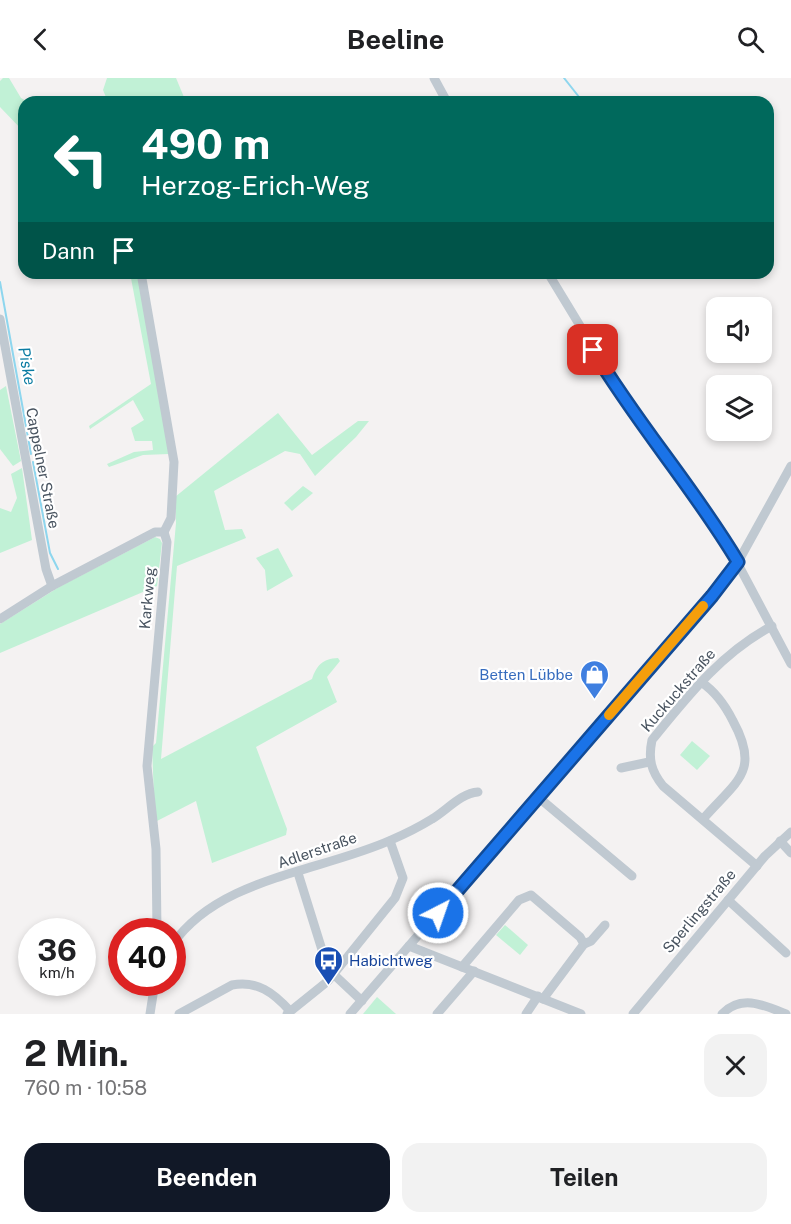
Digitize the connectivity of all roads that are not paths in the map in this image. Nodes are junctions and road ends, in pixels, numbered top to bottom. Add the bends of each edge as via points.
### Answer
1 (434, 78) edge
2 (444, 96) edge
3 (142, 279) edge
4 (552, 279) edge
5 (0, 318) edge
6 (791, 466) edge
7 (164, 532) junction
8 (738, 562) junction
9 (52, 586) junction
10 (0, 619) edge
11 (772, 626) junction
12 (791, 662) edge
13 (701, 682) junction
14 (649, 762) junction
15 (621, 768) dead end
16 (478, 792) dead end
17 (538, 797) junction
18 (703, 819) junction
19 (791, 832) edge
20 (390, 841) junction
21 (780, 841) junction
22 (791, 853) edge
23 (758, 866) junction
24 (298, 873) junction
25 (632, 876) dead end
26 (728, 900) junction
27 (157, 918) edge
28 (605, 925) dead end
29 (186, 929) edge
30 (584, 944) junction
31 (409, 946) junction
32 (786, 954) dead end
33 (462, 967) junction
34 (474, 971) junction
35 (333, 975) junction
36 (153, 996) edge
37 (540, 998) junction
38 (362, 1001) junction
39 (289, 1012) edge
40 (150, 1014) edge
41 (179, 1014) edge
42 (350, 1014) edge
43 (437, 1014) edge
44 (526, 1014) edge
45 (581, 1014) edge
46 (633, 1014) edge
47 (722, 1014) edge
48 (786, 1014) edge

1 - 2 street
3 - 7 street, Karkweg via 174,462 171,518
4 - 8 street via 618,391
5 - 9 street, Cappelner Straße
6 - 8 street
7 - 9 street via 155,532
7 - 27 street, Karkweg via 167,542 147,766 156,849
8 - 11 street
8 - 17 street
9 - 10 street
11 - 12 street
11 - 13 street, Kuckuckstraße via 746,640
13 - 14 street, Kuckuckstraße via 652,740
13 - 18 street via 727,709 747,752 742,773
14 - 15 street
14 - 18 street via 663,786
16 - 20 street, Adlerstraße via 470,792 432,819
17 - 25 street
17 - 31 street
18 - 23 street
19 - 21 street, Sperlingstraße
20 - 24 street, Adlerstraße
20 - 35 street via 402,868 401,888
21 - 22 street
21 - 23 street, Sperlingstraße
23 - 26 street, Sperlingstraße
24 - 29 street, Adlerstraße via 218,902
24 - 35 street via 322,957
26 - 32 street
26 - 46 street, Sperlingstraße
28 - 30 street
30 - 33 street via 531,895 524,896
30 - 37 street
31 - 33 street
31 - 38 street
33 - 34 street
34 - 37 street
34 - 43 street
35 - 38 street
35 - 39 street
36 - 40 street
37 - 44 street
37 - 45 street
38 - 42 street
39 - 41 street via 268,991 242,983
47 - 48 street via 737,1004 750,1002

